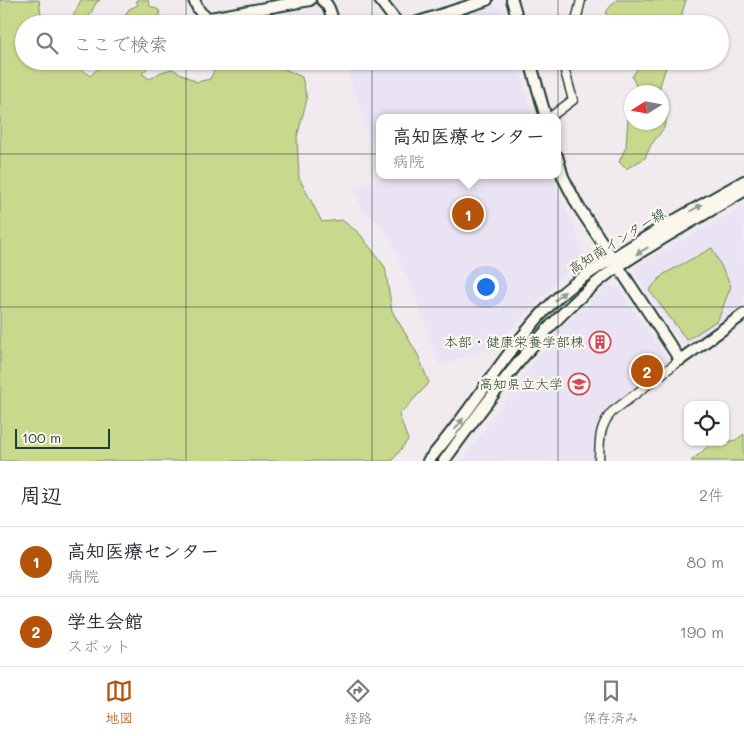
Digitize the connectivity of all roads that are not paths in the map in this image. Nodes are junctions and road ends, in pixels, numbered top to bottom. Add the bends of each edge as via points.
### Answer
1 (194, 0) edge
2 (310, 0) edge
3 (322, 0) edge
4 (380, 0) edge
5 (486, 0) edge
6 (512, 0) edge
7 (581, 0) edge
8 (202, 15) edge
9 (227, 15) edge
10 (331, 15) edge
11 (391, 15) edge
12 (440, 15) edge
13 (516, 15) edge
14 (577, 15) edge
15 (533, 70) edge
16 (565, 70) edge
17 (547, 114) edge
18 (554, 114) edge
19 (561, 168) edge
20 (744, 181) edge
21 (744, 191) edge
22 (612, 258) junction
23 (619, 267) junction
24 (744, 314) edge
25 (680, 360) junction
26 (428, 461) edge
27 (444, 461) edge
28 (599, 461) edge

1 - 8 main road
2 - 9 main road
3 - 10 main road
4 - 11 main road
5 - 12 main road
6 - 13 main road
7 - 14 street
15 - 17 main road
16 - 18 street via 573,100
19 - 22 main road via 578,206
22 -> 20 main road, 高知南インター線
21 -> 23 main road, 高知南インター線
22 - 23 main road
26 -> 22 main road, 高知南インター線 via 537,319 572,285
23 - 25 main road
23 - 27 main road, 高知南インター線 via 582,295 522,357
24 - 25 main road
25 - 28 street via 604,421

